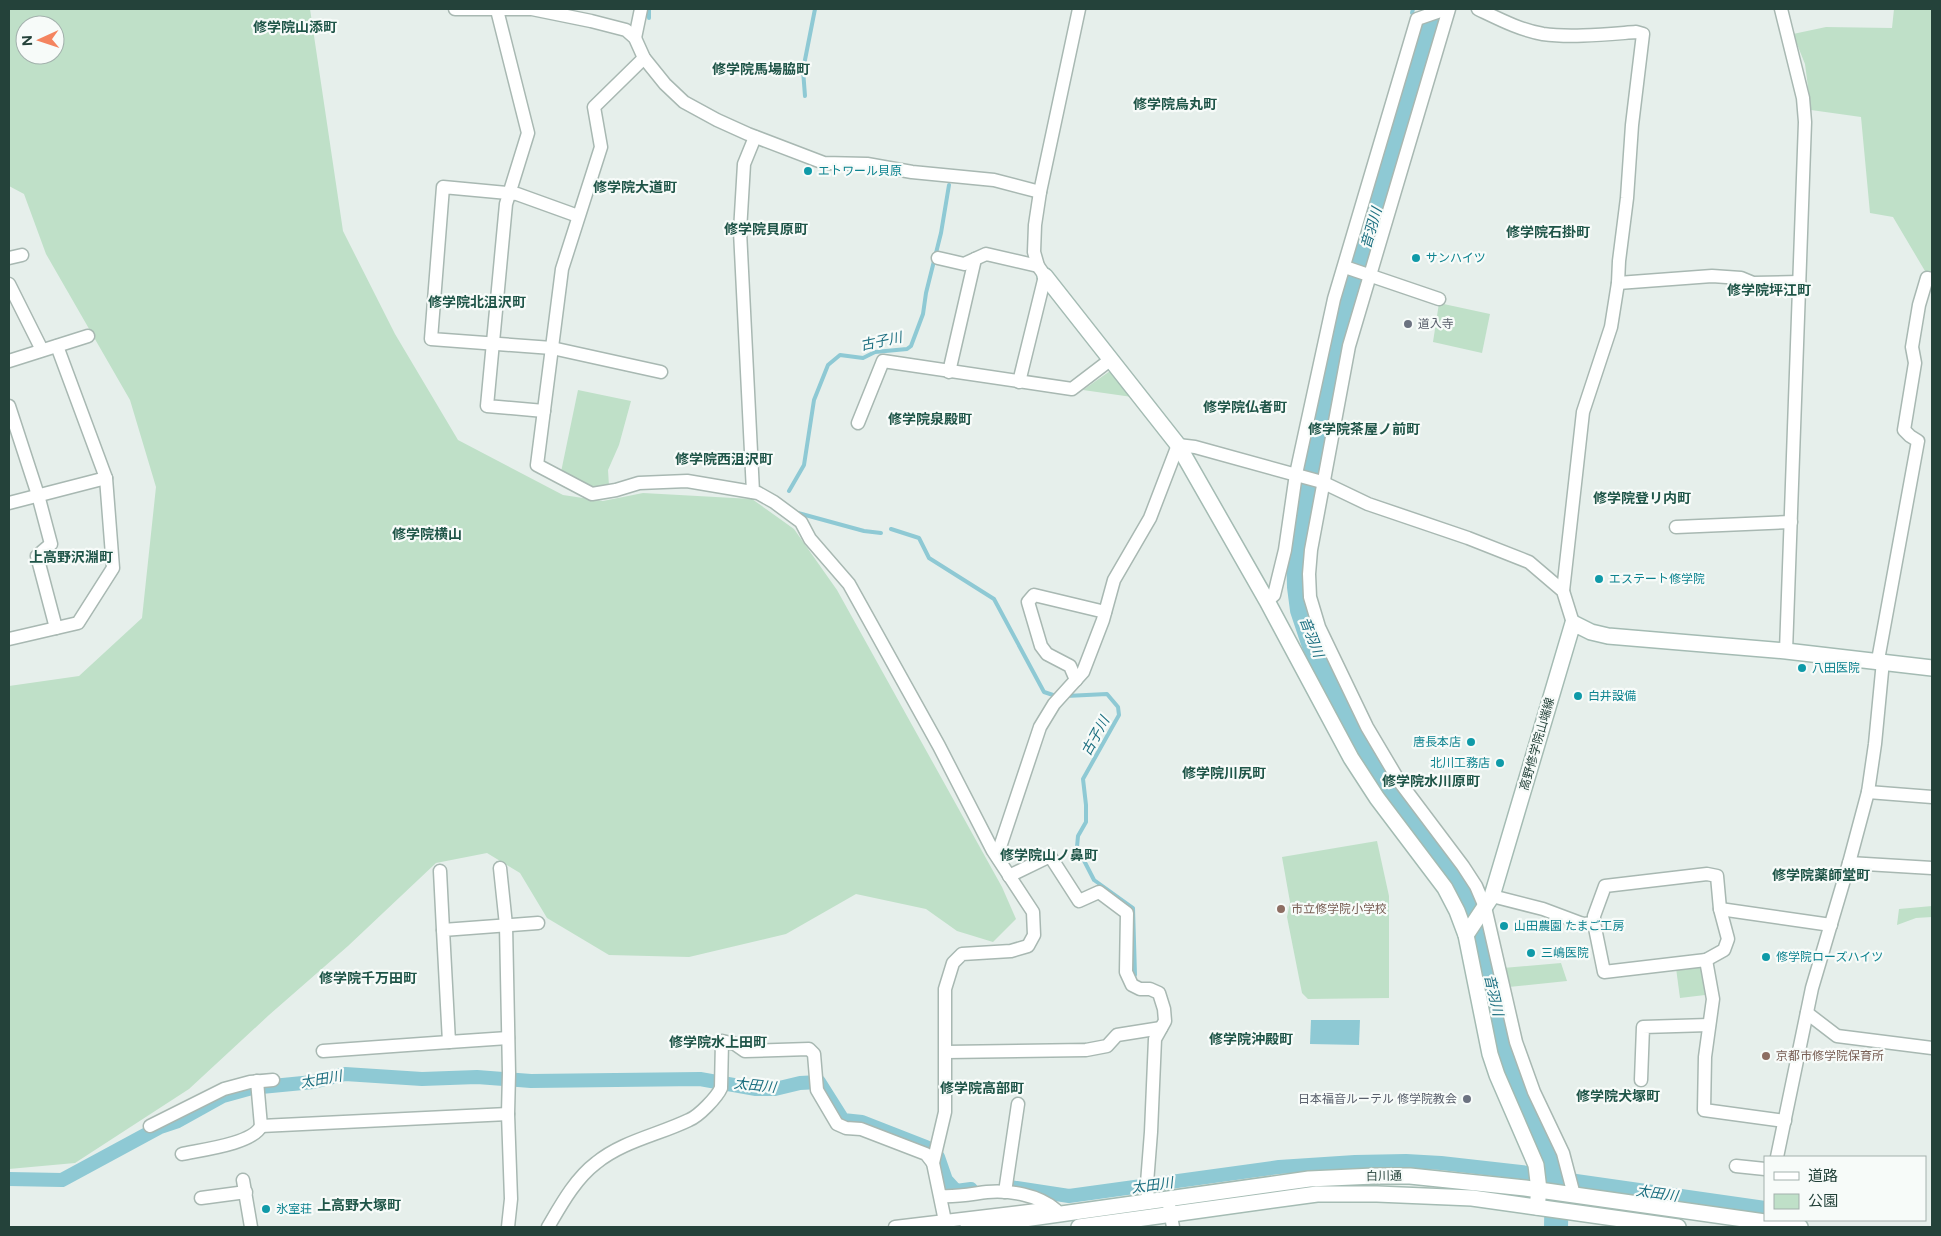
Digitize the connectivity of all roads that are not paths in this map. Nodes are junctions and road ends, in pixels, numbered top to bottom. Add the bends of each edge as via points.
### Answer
1 (455, 9) edge
2 (477, 9) edge
3 (641, 9) edge
4 (1079, 9) edge
5 (1446, 9) edge
6 (1478, 9) edge
7 (1781, 9) edge
8 (496, 10) edge
9 (635, 38) junction
10 (644, 58) junction
11 (755, 137) junction
12 (1040, 192) junction
13 (510, 193) junction
14 (578, 216) junction
15 (22, 254) dead end
16 (9, 258) edge
17 (938, 258) dead end
18 (975, 259) junction
19 (1345, 267) junction
20 (1041, 271) junction
21 (1369, 275) junction
22 (1932, 278) edge
23 (1799, 282) junction
24 (1618, 283) junction
25 (9, 284) edge
26 (1439, 300) dead end
27 (88, 336) dead end
28 (491, 344) junction
29 (57, 346) junction
30 (552, 348) junction
31 (42, 350) junction
32 (1110, 360) junction
33 (9, 361) edge
34 (660, 372) dead end
35 (949, 372) junction
36 (1019, 382) junction
37 (9, 406) edge
38 (544, 411) junction
39 (858, 423) dead end
40 (1178, 445) junction
41 (1296, 474) junction
42 (106, 478) junction
43 (1322, 482) junction
44 (753, 492) junction
45 (38, 495) junction
46 (9, 503) edge
47 (1791, 522) junction
48 (1676, 527) dead end
49 (1563, 591) junction
50 (1268, 601) junction
51 (1105, 612) junction
52 (1573, 623) junction
53 (56, 628) junction
54 (9, 639) edge
55 (1786, 651) junction
56 (1881, 661) junction
57 (1932, 668) edge
58 (1076, 680) junction
59 (1868, 792) junction
60 (1932, 797) edge
61 (996, 856) junction
62 (1850, 863) junction
63 (500, 868) dead end
64 (1932, 868) edge
65 (440, 871) dead end
66 (1010, 876) junction
67 (1486, 905) junction
68 (1720, 909) junction
69 (538, 923) dead end
70 (1594, 923) junction
71 (506, 925) junction
72 (1831, 925) junction
73 (443, 930) junction
74 (1468, 932) junction
75 (1706, 960) junction
76 (1807, 1013) junction
77 (1709, 1025) junction
78 (1161, 1028) junction
79 (508, 1038) junction
80 (449, 1042) junction
81 (1932, 1048) edge
82 (323, 1052) dead end
83 (946, 1052) junction
84 (273, 1080) dead end
85 (1641, 1080) dead end
86 (257, 1081) junction
87 (1018, 1104) dead end
88 (508, 1114) junction
89 (1784, 1121) junction
90 (150, 1126) dead end
91 (261, 1126) junction
92 (182, 1154) dead end
93 (1777, 1156) edge
94 (933, 1163) junction
95 (1736, 1166) dead end
96 (1764, 1169) edge
97 (1569, 1187) junction
98 (1543, 1191) junction
99 (1005, 1192) junction
100 (1147, 1192) junction
101 (941, 1196) junction
102 (201, 1198) dead end
103 (1542, 1208) junction
104 (1058, 1211) junction
105 (1171, 1214) edge
106 (1576, 1217) edge
107 (945, 1221) junction
108 (1774, 1224) edge
109 (251, 1227) edge
110 (508, 1227) edge
111 (548, 1227) edge
112 (895, 1227) edge
113 (968, 1227) edge
114 (1080, 1227) edge
115 (1678, 1227) edge
116 (1800, 1227) edge

1 - 2 street
2 - 8 street
3 - 9 street
4 - 12 street
5 - 19 street via 1417,19
5 - 21 street
6 - 24 street via 1511,25 1543,34 1643,34
7 - 23 street via 1803,98 1805,122
8 - 9 street via 532,9 567,16 626,30
8 - 13 street via 528,133
9 - 10 street
10 - 11 street via 684,102
10 - 14 street via 594,107 602,147
11 - 12 street via 824,163 867,164 994,180
11 - 44 street via 744,164 740,231
12 - 20 street via 1034,252
13 - 14 street
13 - 28 street via 506,204
13 - 28 street via 444,187 431,339
14 - 30 street via 562,268
15 - 16 street
17 - 18 street via 964,264
18 - 20 street via 986,254
18 - 35 street
19 - 21 street
19 - 41 street via 1326,331
20 - 32 street
20 - 36 street
21 - 26 street
21 - 43 street via 1349,346
22 - 56 street via 1927,278 1919,305 1912,348 1915,363 1904,430 1918,441
23 - 24 street via 1753,283 1742,278 1712,276
23 - 47 street
24 - 49 street via 1611,327 1583,412
25 - 31 street
27 - 29 street
28 - 30 street
28 - 38 street via 486,406
29 - 31 street
29 - 42 street
30 - 34 street
30 - 38 street
31 - 33 street
32 - 36 street via 1072,389
32 - 40 street
35 - 36 street
35 - 39 street via 883,361
37 - 45 street
38 - 44 street via 537,465 592,494 639,483 687,481
40 - 41 street
40 - 50 street
40 - 51 street via 1150,518 1114,580
41 - 43 street
41 - 50 street via 1285,550 1274,596
42 - 45 street
42 - 53 street via 113,568 78,622
43 - 49 street via 1368,504 1529,562
43 - 67 street via 1308,574 1310,597 1319,627 1380,750 1399,781 1463,866
44 - 61 street via 774,502 801,522 810,539 849,584
45 - 46 street
45 - 53 street via 51,544 37,556
47 - 48 street
47 - 55 street
49 - 52 street
50 - 74 street via 1351,758 1445,888
51 - 58 street via 1083,672
51 - 58 street via 1034,595 1028,602 1041,646 1048,654 1070,666
52 - 55 street via 1608,636
52 - 67 street, 高野修学院山端線
53 - 54 street
55 - 56 street
56 - 57 street
56 - 59 street
58 - 61 street via 1054,704 1040,727
59 - 60 street
59 - 62 street
61 - 66 street
62 - 64 street
62 - 72 street
63 - 71 street
65 - 73 street
66 - 78 street via 1050,856 1079,901 1099,892 1127,914 1126,972 1132,985 1159,993 1165,1021
66 - 83 street via 1033,912 1034,935 1028,946 1011,951 962,954 953,963 944,989
67 - 70 street via 1543,909 1583,924
67 - 74 street, 高野修学院山端線
67 - 97 street via 1516,1042 1534,1092 1563,1154
68 - 70 street via 1717,876 1707,874 1605,886
68 - 72 street
68 - 75 street via 1728,939 1724,950
69 - 71 street
70 - 75 street via 1604,972
71 - 73 street
71 - 79 street
72 - 76 street
73 - 80 street
74 - 98 street via 1490,1054 1536,1164
75 - 77 street via 1712,999
76 - 81 street via 1837,1036
76 - 89 street
77 - 85 street via 1643,1027
77 - 89 street via 1704,1110
78 - 83 street via 1117,1035 1107,1046 1086,1050
78 - 100 street via 1154,1039
79 - 80 street
79 - 88 street
80 - 82 street
83 - 94 street via 945,1112
84 - 86 street
86 - 90 street via 224,1090
86 - 91 street
87 - 99 street
88 - 91 street
88 - 110 street via 511,1199
89 - 93 street
91 - 92 street via 246,1139
94 - 101 street
94 - 111 street via 926,1154 861,1129 837,1124 817,1090 814,1054 809,1049 745,1051 734,1044 722,1042 718,1095 691,1119 614,1150 594,1164
95 - 96 street
97 - 98 street, 白川通
97 - 106 street
97 - 108 street, 白川通
98 - 103 street
98 - 105 street, 白川通 via 1410,1176 1309,1180
99 - 101 street
99 - 104 street via 1042,1200
100 - 104 street, 白川通
100 - 105 street, 白川通
101 - 107 street
102 - 109 street via 244,1186
103 - 105 street, 白川通 via 1426,1195 1317,1194
103 - 106 street, 白川通
104 - 107 street
104 - 113 street, 白川通
105 - 114 street, 白川通
106 - 115 street, 白川通
107 - 112 street
108 - 116 street, 白川通

